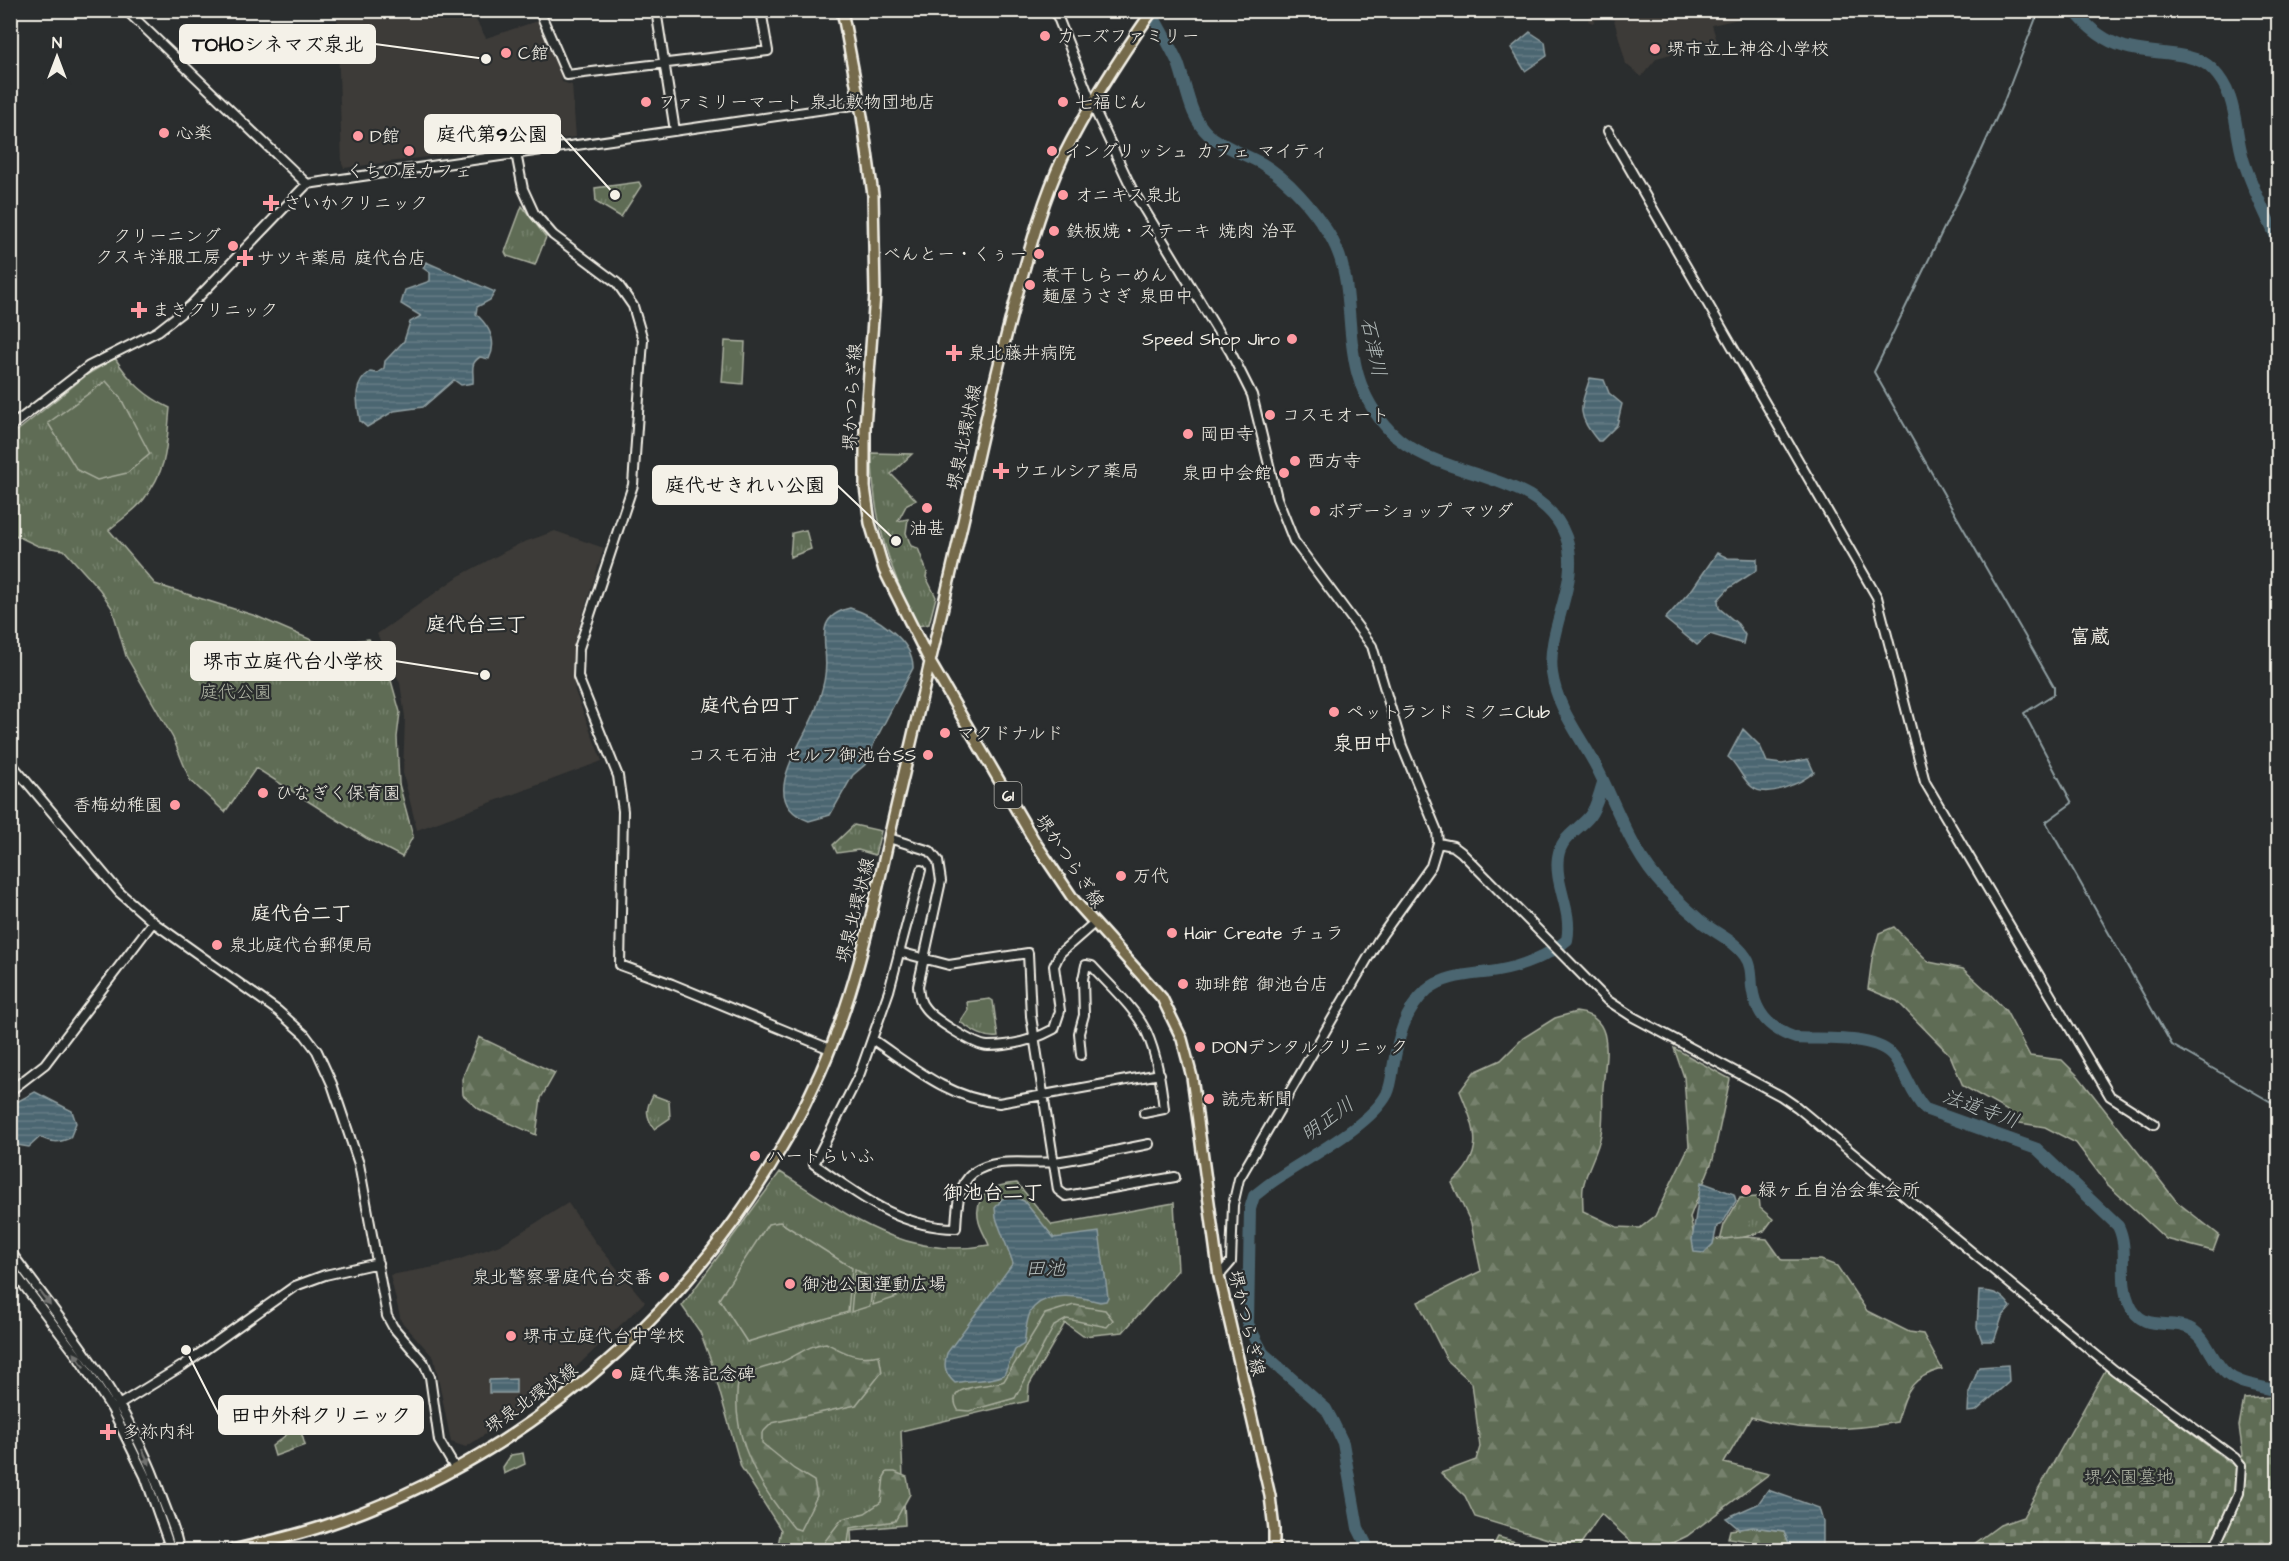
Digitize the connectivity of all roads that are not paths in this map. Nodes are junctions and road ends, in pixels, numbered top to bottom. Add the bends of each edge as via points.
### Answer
1 (126, 10) edge
2 (539, 10) edge
3 (656, 10) edge
4 (761, 10) edge
5 (842, 10) edge
6 (1055, 10) edge
7 (1153, 10) edge
8 (2271, 10) edge
9 (2278, 15) edge
10 (664, 63) junction
11 (860, 104) junction
12 (1092, 104) junction
13 (675, 131) junction
14 (1608, 131) dead end
15 (516, 153) junction
16 (307, 184) junction
17 (10, 427) edge
18 (930, 662) junction
19 (10, 762) edge
20 (889, 838) junction
21 (1438, 843) junction
22 (921, 870) dead end
23 (153, 922) junction
24 (1093, 924) junction
25 (899, 952) junction
26 (924, 958) junction
27 (872, 1039) junction
28 (1034, 1040) junction
29 (830, 1049) junction
30 (1081, 1055) dead end
31 (1160, 1074) junction
32 (10, 1091) edge
33 (1044, 1095) junction
34 (1144, 1113) dead end
35 (2154, 1124) dead end
36 (1149, 1144) dead end
37 (1054, 1162) junction
38 (1175, 1177) dead end
39 (10, 1251) edge
40 (378, 1263) junction
41 (10, 1267) edge
42 (1219, 1276) junction
43 (120, 1404) junction
44 (111, 1409) junction
45 (455, 1468) junction
46 (171, 1551) edge
47 (179, 1551) edge
48 (232, 1551) edge
49 (1274, 1551) edge
50 (2213, 1551) edge

1 - 16 street
2 - 10 street via 567,75
3 - 10 street
4 - 10 street via 768,51
5 - 11 main road, 堺かつらぎ線 / 61
6 - 12 street
7 - 12 main road, 堺泉北環状線
8 - 9 street
10 - 13 street
11 - 13 street
11 - 18 main road, 堺かつらぎ線 / 61 via 873,195 875,294 865,487 870,523 884,570
12 - 18 main road, 堺泉北環状線 via 1063,158 1040,214 996,370
12 - 21 street via 1132,189 1232,352 1252,395 1276,498 1294,541 1372,646 1402,746 1437,831
13 - 15 street
14 - 35 street via 1877,597 1925,782 2110,1096
15 - 16 street
15 - 29 street via 523,189 534,213 553,235 617,283 633,306 643,340 633,485 579,648 578,677 618,776 623,811 620,965
16 - 17 street via 190,306 158,331 89,366
18 - 20 main road, 堺泉北環状線
18 - 24 main road, 堺かつらぎ線 / 61 via 1035,842
19 - 23 street via 105,877
20 - 26 street via 930,850 938,861 941,881
20 - 29 main road, 堺泉北環状線 via 863,954
21 - 42 street via 1431,866 1379,939 1239,1179 1233,1205 1231,1262
21 - 50 street via 1461,852 1597,990 1633,1017 1797,1107 2114,1370 2234,1458 2241,1465 2239,1493
22 - 25 street
23 - 32 street via 45,1064
23 - 40 street via 278,1011 317,1051 358,1164
24 - 28 street via 1060,953 1054,966 1060,1011 1054,1029
24 - 42 main road, 堺かつらぎ線 / 61 via 1162,998 1182,1039 1192,1077
25 - 26 street
25 - 27 street
26 - 28 street via 918,986 926,1010 968,1039 986,1046
26 - 28 street via 949,965 1028,953
27 - 33 street via 946,1089 974,1101 999,1103
27 - 37 street via 816,1166 876,1206 914,1224 956,1228 959,1196 972,1173 1002,1161
28 - 33 street
29 - 45 main road, 堺泉北環状線 via 787,1140 700,1268 659,1313 596,1371 522,1428
30 - 31 street via 1079,1033 1084,1015 1086,965 1092,966 1121,997 1146,1030
31 - 33 street
31 - 34 street via 1164,1109
33 - 37 street
36 - 37 street
37 - 38 street via 1058,1190 1066,1196
39 -> 43 street via 87,1352
40 - 43 street via 296,1286
40 - 45 street via 387,1316 424,1363 430,1377 439,1441
44 -> 41 street
42 - 49 main road, 堺かつらぎ線 / 61 via 1270,1496
43 - 44 street
43 -> 47 street via 153,1470
44 - 46 street via 144,1476
45 - 48 main road, 堺泉北環状線 via 327,1526

